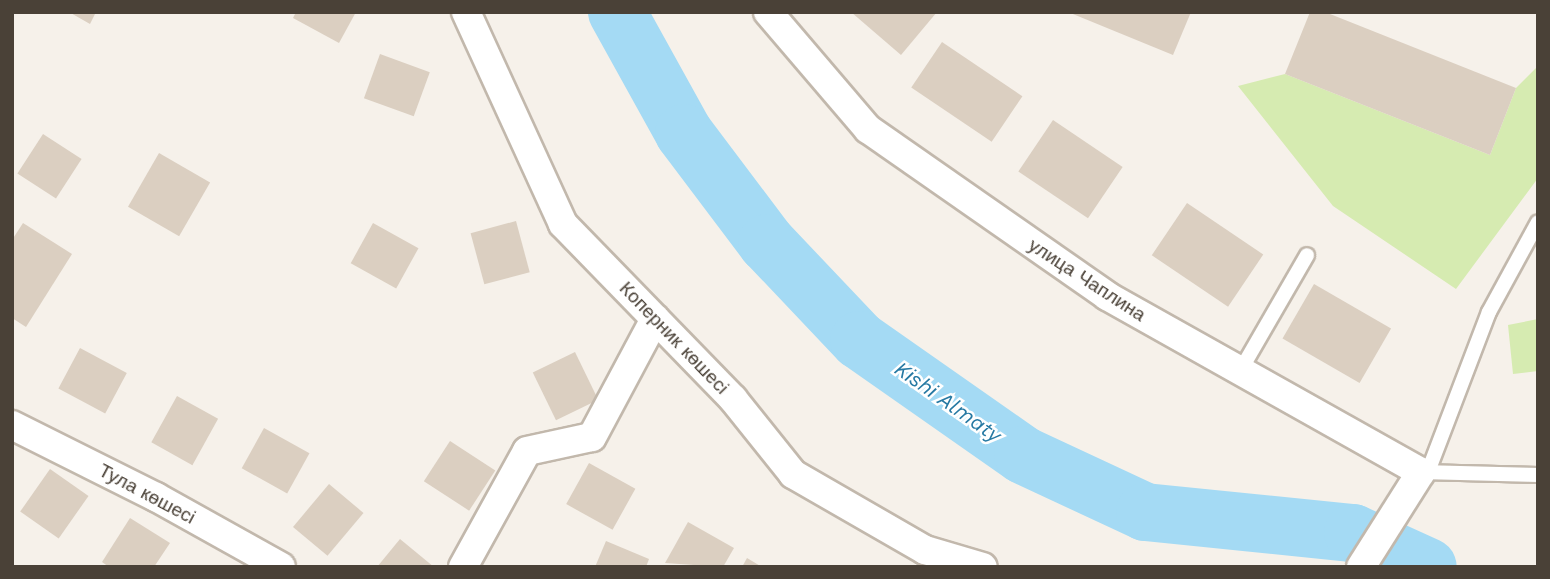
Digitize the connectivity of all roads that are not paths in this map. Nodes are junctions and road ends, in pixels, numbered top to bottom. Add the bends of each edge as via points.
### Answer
1 (466, 12) edge
2 (768, 12) edge
3 (1538, 222) edge
4 (1307, 255) dead end
5 (655, 319) junction
6 (1239, 373) junction
7 (12, 425) edge
8 (1425, 471) junction
9 (1538, 475) edge
10 (953, 563) edge
11 (1362, 565) edge
12 (281, 567) edge
13 (463, 567) edge
14 (983, 567) edge

1 - 5 street, Коперник көшесі via 563,224
2 - 6 street, улица Чаплина via 868,129 1107,296
3 - 8 lane via 1489,312
4 - 6 lane
5 - 10 street, Коперник көшесі via 733,399 793,474
5 - 13 street via 592,437 527,451
6 - 8 street, улица Чаплина
7 - 12 street, Тула көшесі via 156,497
8 - 9 lane
8 - 11 street
10 - 14 street, Коперник көшесі

